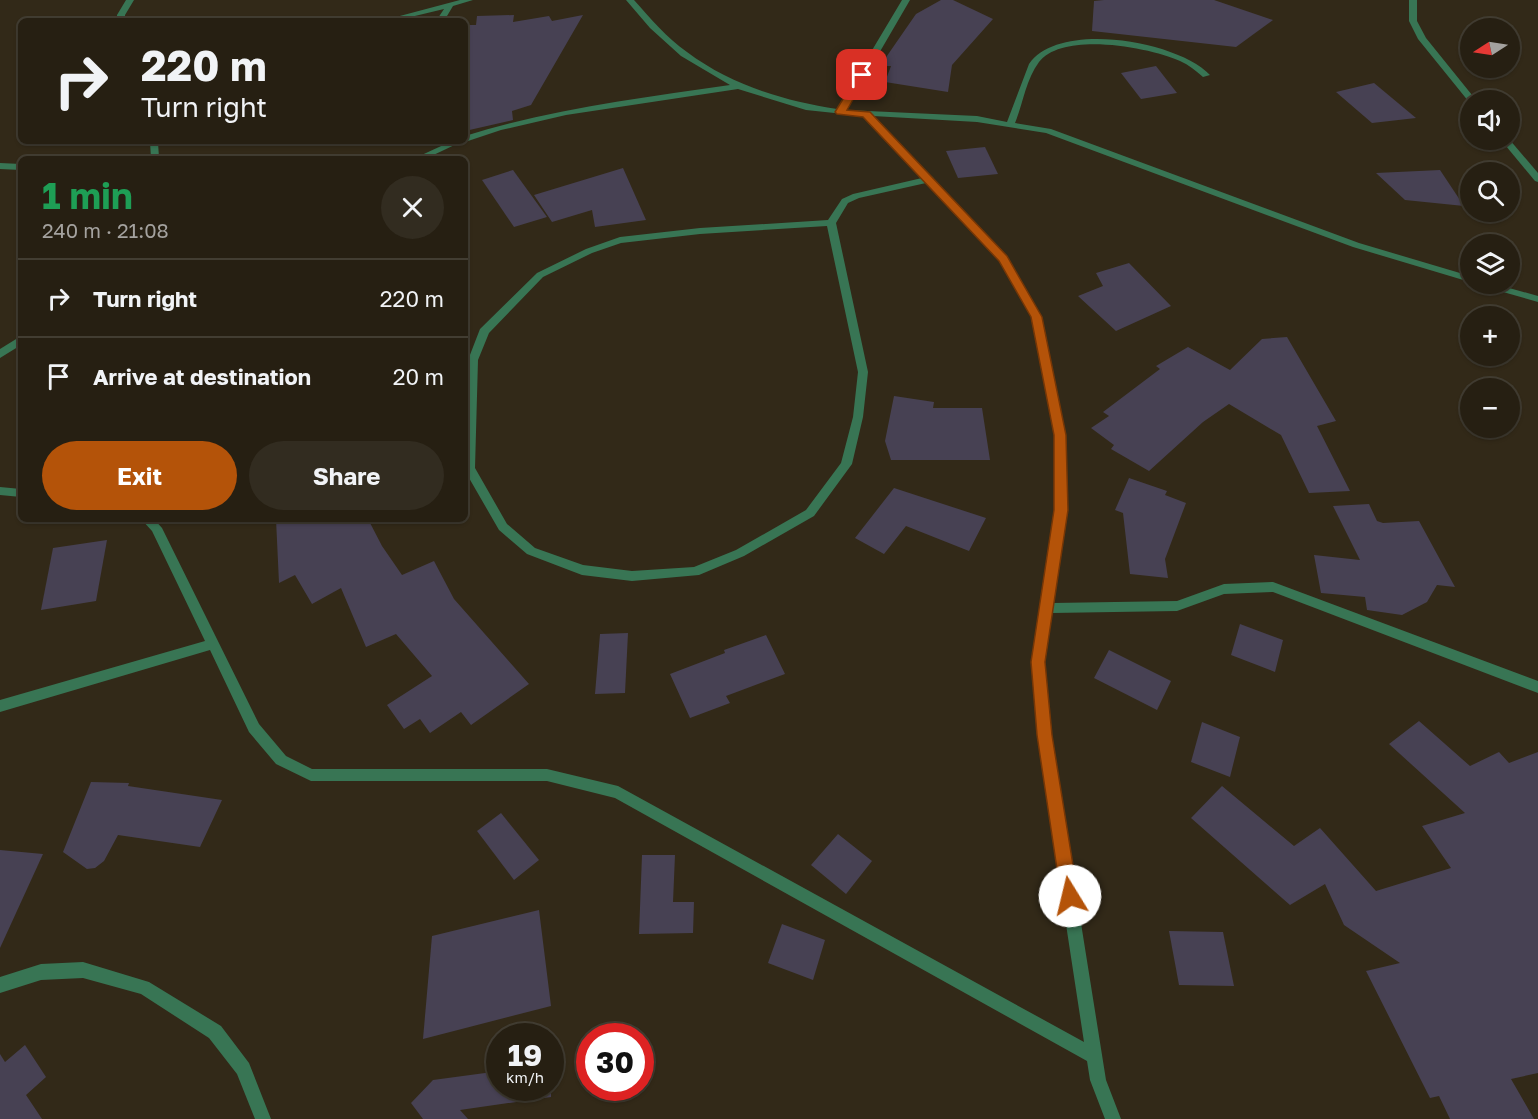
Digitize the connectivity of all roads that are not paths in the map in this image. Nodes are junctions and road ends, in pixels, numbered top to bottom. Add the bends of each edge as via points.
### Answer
1 (130, 0) edge
2 (469, 0) edge
3 (630, 0) edge
4 (906, 0) edge
5 (1413, 0) edge
6 (450, 5) junction
7 (121, 18) edge
8 (397, 18) edge
9 (442, 18) edge
10 (1206, 75) dead end
11 (738, 86) junction
12 (1464, 90) edge
13 (840, 112) junction
14 (866, 114) junction
15 (1011, 123) junction
16 (468, 138) edge
17 (452, 144) edge
18 (1513, 150) edge
19 (424, 156) edge
20 (0, 166) edge
21 (18, 167) edge
22 (930, 179) junction
23 (1538, 179) edge
24 (831, 223) junction
25 (1460, 276) edge
26 (1520, 294) edge
27 (1538, 299) edge
28 (18, 342) edge
29 (0, 354) edge
30 (0, 491) edge
31 (18, 493) edge
32 (150, 522) edge
33 (1047, 608) junction
34 (213, 644) junction
35 (1538, 687) edge
36 (0, 706) edge
37 (0, 984) edge
38 (1095, 1057) junction
39 (263, 1119) edge
40 (1113, 1119) edge

1 - 7 street
2 - 6 street
3 - 11 street via 684,54
4 - 13 street
5 - 12 street via 1413,21 1422,39
6 - 8 street
6 - 9 street
10 - 15 street via 1183,59 1153,49 1099,42 1063,46 1036,60
11 - 13 street via 806,107
11 - 16 street via 555,114
13 - 14 street
14 - 15 street
14 - 22 street
15 - 25 street via 1048,131 1356,245
17 - 19 street
18 - 23 street
20 - 21 street
22 - 24 street via 856,196 845,201
22 - 33 street via 1004,259 1036,317 1060,435 1061,510
24 - 24 street via 863,372 858,417 846,464 810,513 740,553 694,572 632,576 582,570 531,550 503,527 469,468 473,360 484,331 533,281 589,251 620,240
26 - 27 street
28 - 29 street
30 - 31 street
32 - 34 street
33 - 35 street via 1177,606 1236,587 1273,587
33 - 38 street via 1038,662 1044,735
34 - 36 street
34 - 38 street via 254,728 281,760 312,775 547,775 618,792
37 - 39 street via 41,972 83,970 144,987 215,1032 243,1069
38 - 40 street via 1098,1080

